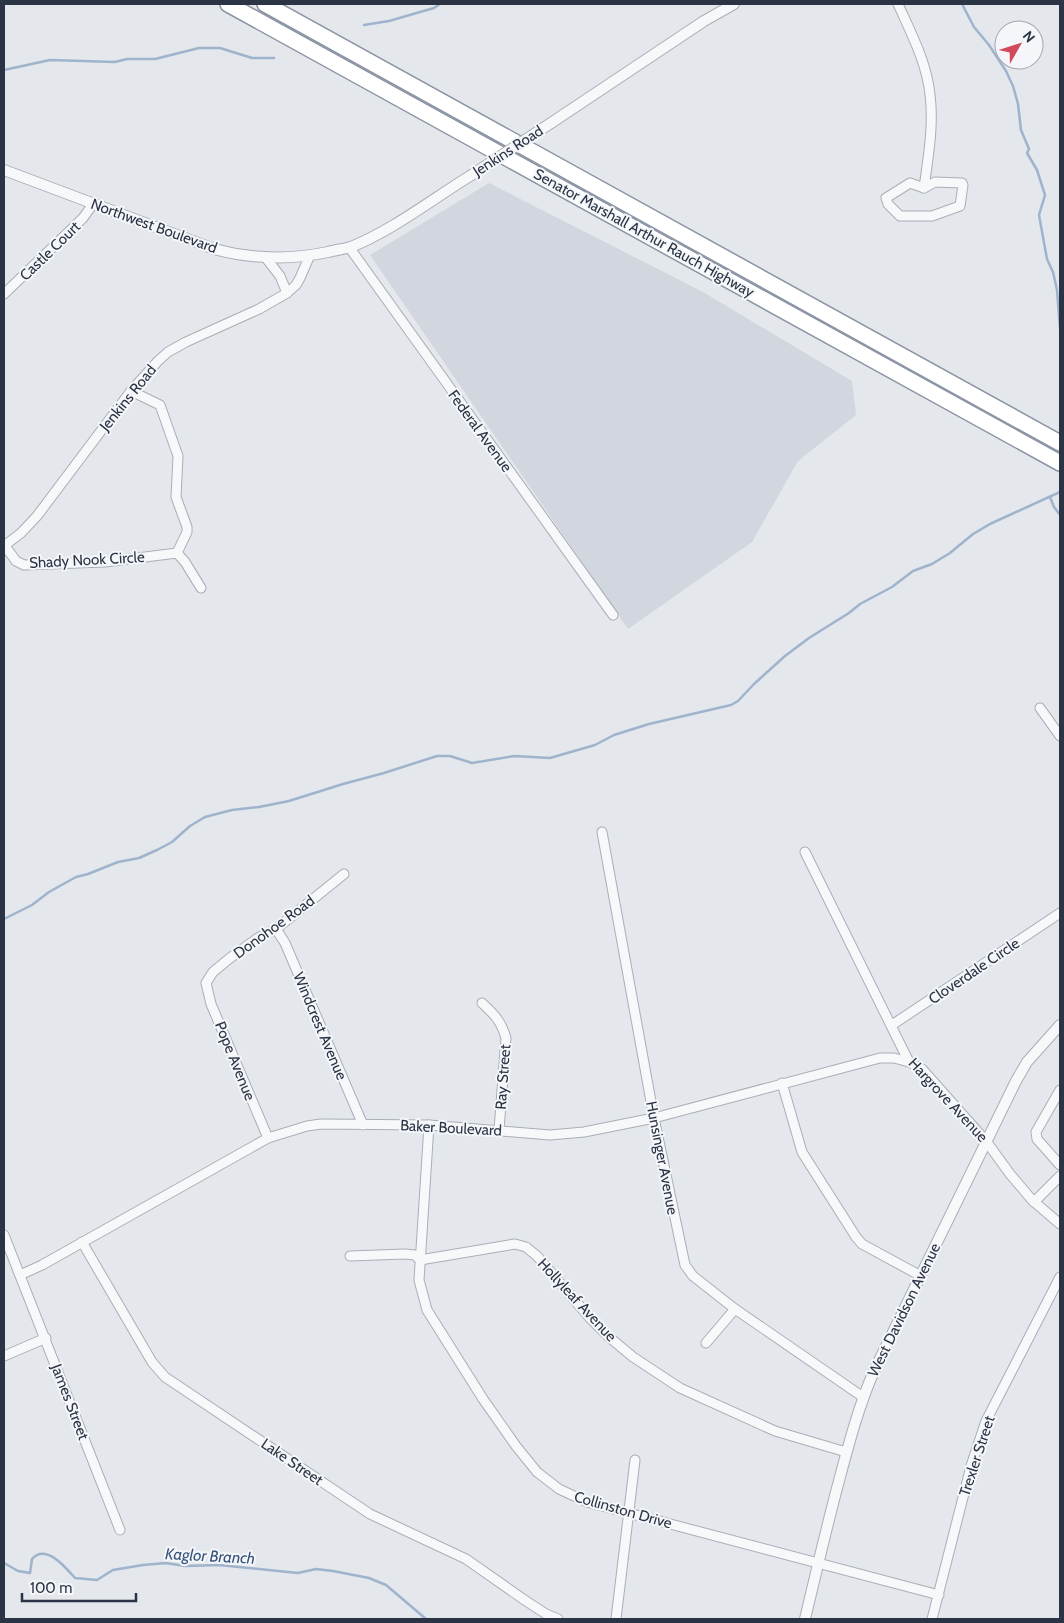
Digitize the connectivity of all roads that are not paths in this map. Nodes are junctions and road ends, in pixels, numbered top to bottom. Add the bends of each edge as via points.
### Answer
1 (228, 4) edge
2 (265, 4) edge
3 (734, 4) edge
4 (898, 4) edge
5 (4, 170) edge
6 (924, 188) junction
7 (93, 204) junction
8 (349, 247) junction
9 (310, 256) junction
10 (266, 258) junction
11 (287, 293) junction
12 (4, 294) edge
13 (131, 391) junction
14 (1060, 443) edge
15 (1060, 463) edge
16 (4, 546) edge
17 (177, 553) junction
18 (201, 588) dead end
19 (612, 615) dead end
20 (1040, 708) dead end
21 (1060, 736) edge
22 (602, 832) dead end
23 (805, 852) dead end
24 (344, 874) dead end
25 (1059, 917) edge
26 (276, 929) junction
27 (206, 982) joint
28 (482, 1003) dead end
29 (1060, 1025) edge
30 (892, 1026) junction
31 (909, 1062) junction
32 (782, 1083) junction
33 (1060, 1090) edge
34 (654, 1118) junction
35 (363, 1125) junction
36 (428, 1125) junction
37 (499, 1130) junction
38 (268, 1138) junction
39 (986, 1141) junction
40 (1060, 1165) edge
41 (1060, 1176) edge
42 (1034, 1202) junction
43 (1060, 1224) edge
44 (4, 1235) edge
45 (82, 1242) junction
46 (350, 1256) dead end
47 (420, 1260) junction
48 (20, 1274) junction
49 (921, 1276) junction
50 (1060, 1277) edge
51 (735, 1309) junction
52 (46, 1338) junction
53 (706, 1343) dead end
54 (4, 1356) edge
55 (863, 1397) junction
56 (846, 1452) junction
57 (635, 1460) dead end
58 (630, 1512) junction
59 (120, 1530) dead end
60 (818, 1564) junction
61 (939, 1595) junction
62 (558, 1619) edge
63 (616, 1619) edge
64 (805, 1619) edge
65 (932, 1619) edge

1 - 15 highway, Senator Marshall Arthur Rauch Highway
2 - 14 highway, Senator Marshall Arthur Rauch Highway
3 - 8 street, Jenkins Road, bridge via 394,225
4 - 6 street via 923,63 930,93
5 - 7 street, Northwest Boulevard
6 - 6 street via 935,182 962,183 960,206 932,216 900,216 888,204 886,198 910,183
7 - 10 street, Northwest Boulevard via 214,249
7 - 12 street, Castle Court via 83,218
8 - 9 street, Jenkins Road
8 - 19 street, Federal Avenue
9 - 10 street, Northwest Boulevard
9 - 11 street, Jenkins Road via 296,285
10 - 11 street via 280,276
11 - 13 street, Jenkins Road via 168,352
13 - 16 street, Jenkins Road via 37,516
13 - 17 street via 160,405 178,456 176,497 187,532
16 - 17 street, Shady Nook Circle via 16,561 24,565 105,562
17 - 18 street
20 - 21 street
22 - 34 street, Hunsinger Avenue
23 - 30 street, Hargrove Avenue
24 - 26 street, Donohoe Road
25 - 30 street, Cloverdale Circle
26 - 27 street, Donohoe Road via 230,958
26 - 35 street, Windcrest Avenue via 285,943
27 - 38 street, Pope Avenue via 212,1004
28 - 37 street, Ray Street via 502,1025 506,1038
29 - 39 street, West Davidson Avenue via 1027,1062
30 - 31 street, Hargrove Avenue
31 - 32 street, Baker Boulevard via 880,1058
31 - 39 street, Hargrove Avenue via 922,1069
32 - 34 street, Baker Boulevard
32 - 49 street via 802,1152 856,1237 862,1244
33 - 40 street via 1036,1132 1037,1138
34 - 37 street, Baker Boulevard via 606,1129 550,1135
34 - 51 street, Hunsinger Avenue via 685,1264 693,1276
35 - 36 street, Baker Boulevard
35 - 38 street, Baker Boulevard via 321,1124
36 - 37 street, Baker Boulevard
36 - 47 street, Collinston Drive
38 - 45 street, Baker Boulevard
39 - 42 street, Hargrove Avenue
39 - 49 street, West Davidson Avenue
41 - 42 street
42 - 43 street, Hargrove Avenue
44 - 48 street, James Street
45 - 48 street, Baker Boulevard
45 - 62 street, Lake Street via 152,1362 165,1377 370,1514 466,1559
46 - 47 street, Hollyleaf Avenue via 406,1254 415,1255
47 - 56 street, Hollyleaf Avenue via 515,1244 526,1247 538,1256 610,1337 665,1379 775,1431
47 - 58 street, Collinston Drive via 420,1285 430,1316 489,1407 537,1472 575,1498
48 - 52 street, James Street
49 - 55 street, West Davidson Avenue
50 - 61 street, Trexler Street via 986,1421 971,1466
51 - 53 street
51 - 55 street, Hunsinger Avenue
52 - 54 street
52 - 59 street, James Street
55 - 56 street, West Davidson Avenue
56 - 60 street, West Davidson Avenue
57 - 58 street
58 - 60 street, Collinston Drive
58 - 63 street
60 - 61 street, Collinston Drive
60 - 64 street, West Davidson Avenue
61 - 65 street, Trexler Street

